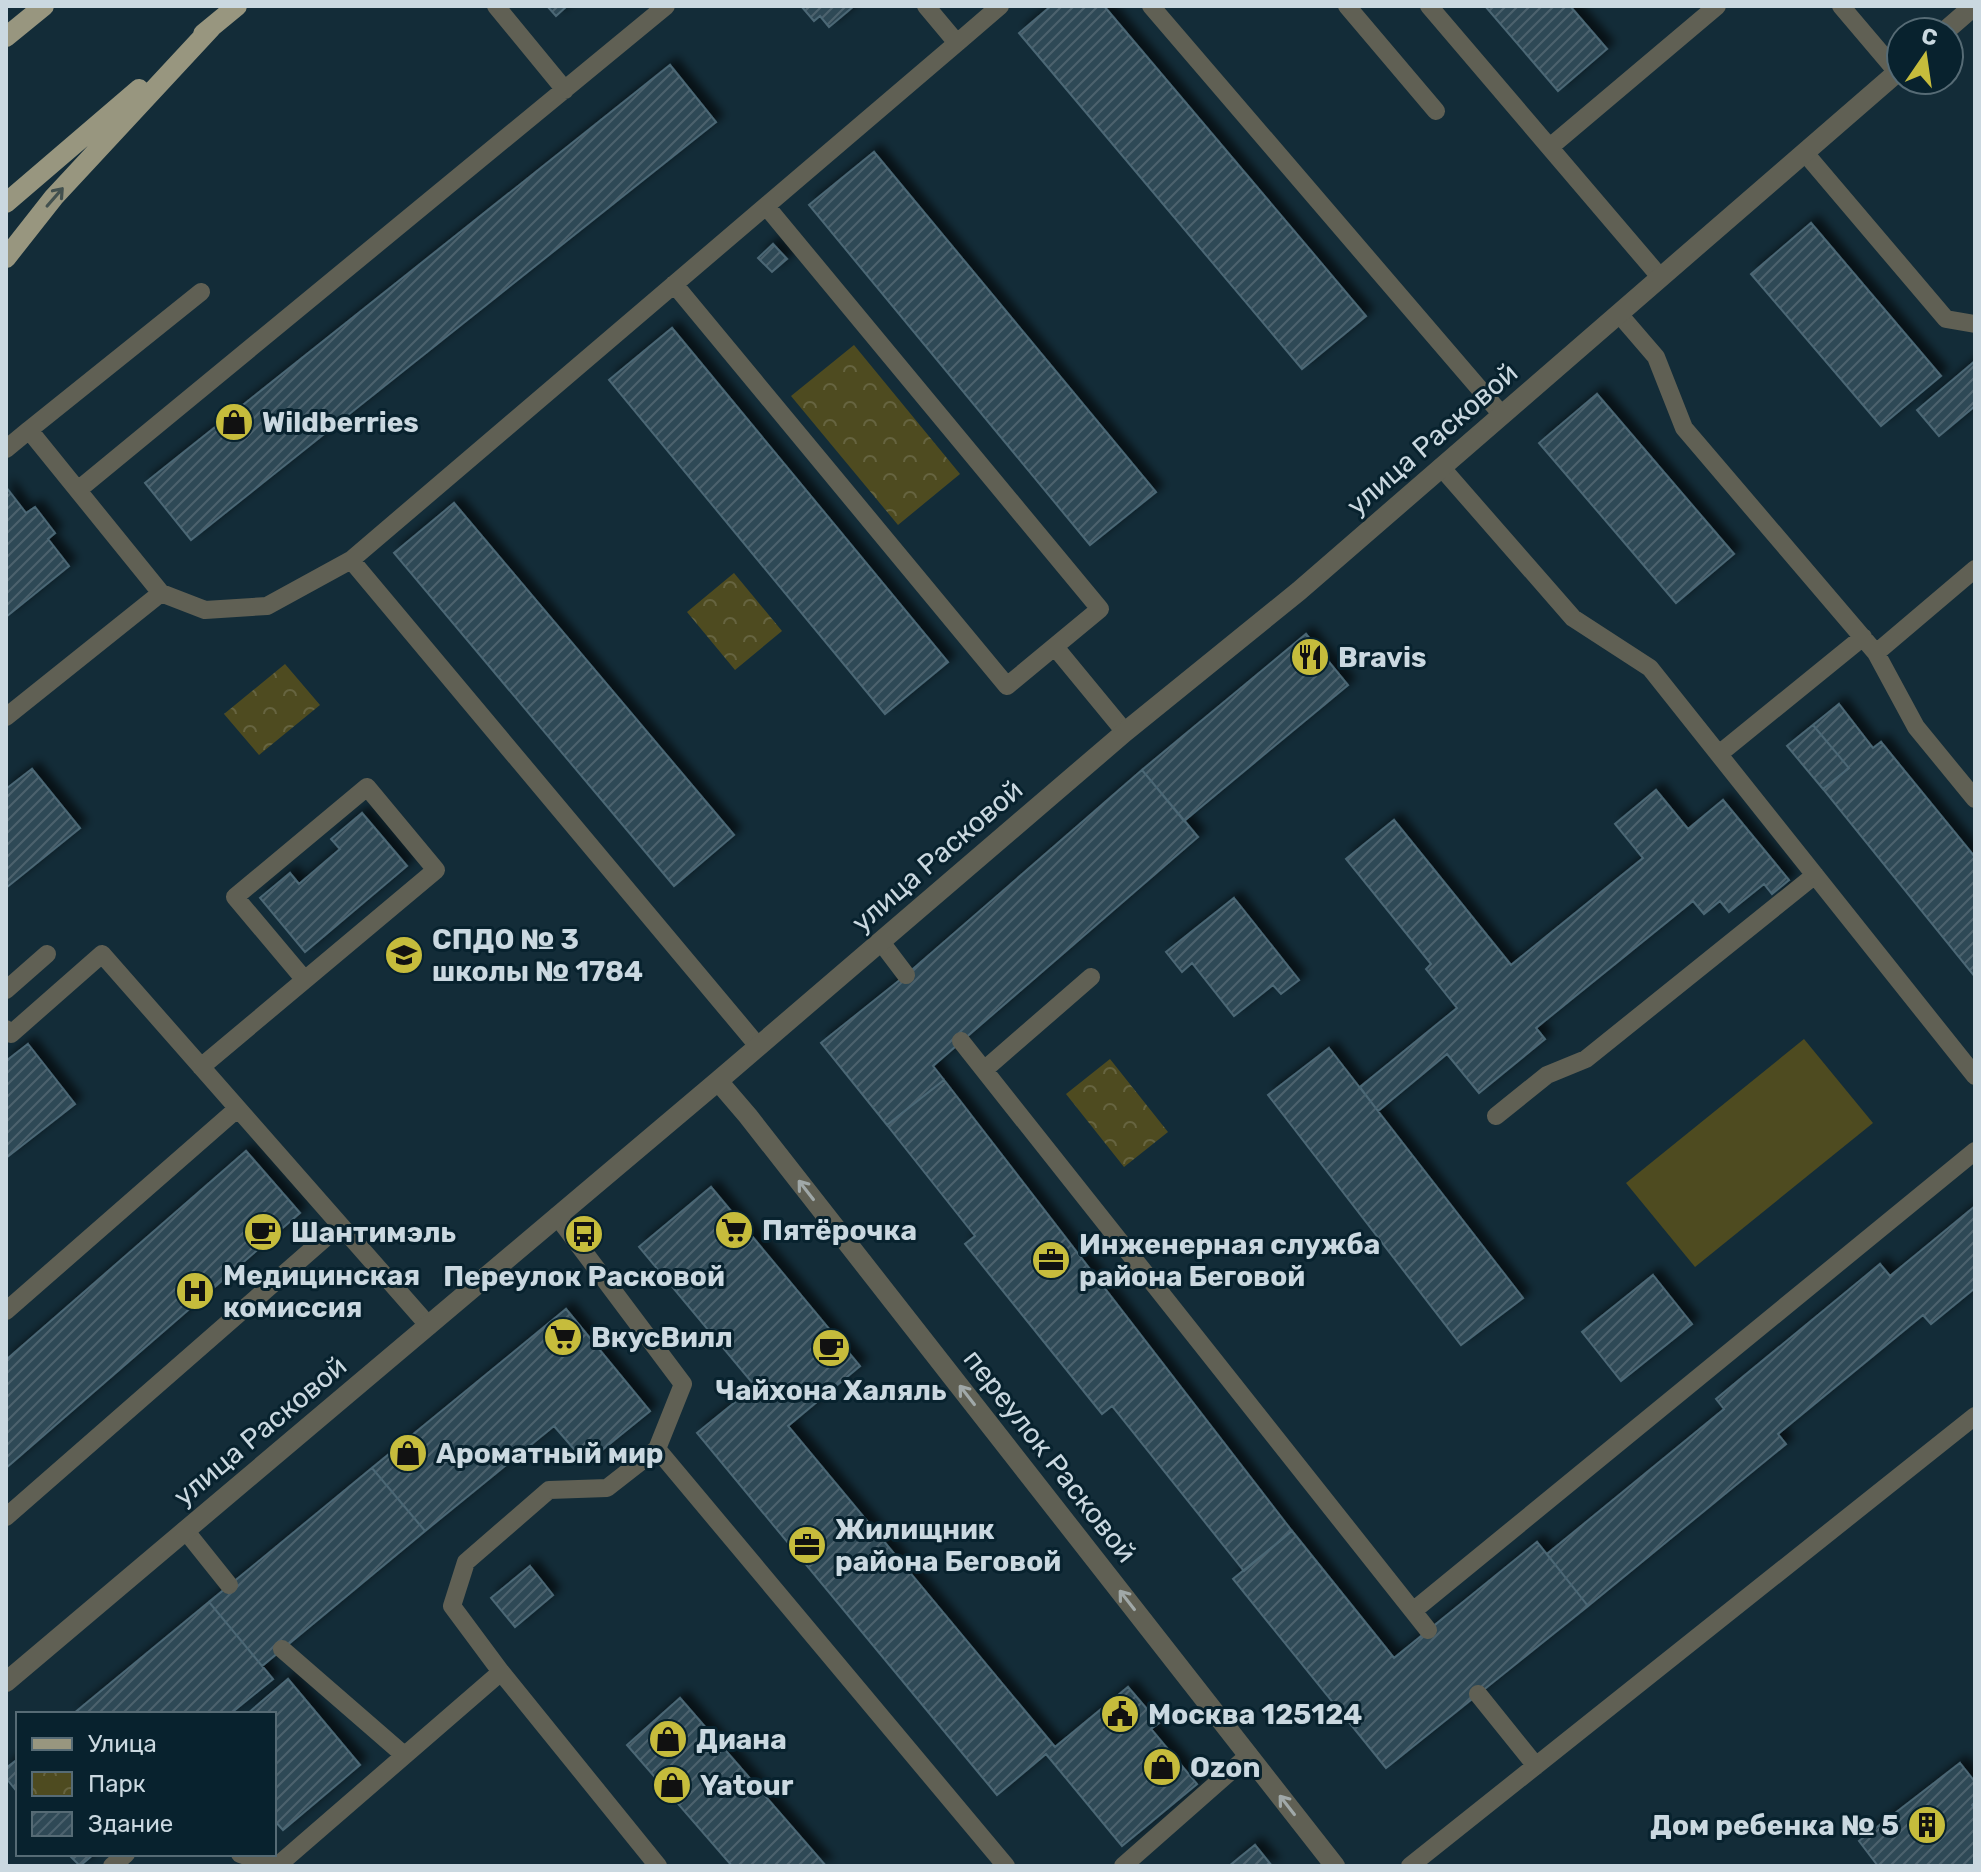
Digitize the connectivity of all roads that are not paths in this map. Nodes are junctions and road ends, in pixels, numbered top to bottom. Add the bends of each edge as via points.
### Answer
1 (44, 6) edge
2 (237, 6) edge
3 (496, 6) edge
4 (666, 6) edge
5 (926, 6) edge
6 (1000, 6) edge
7 (1151, 6) edge
8 (1347, 6) edge
9 (1429, 6) edge
10 (1717, 6) edge
11 (1841, 6) edge
12 (211, 28) junction
13 (6, 37) edge
14 (957, 43) junction
15 (1885, 55) edge
16 (1885, 83) edge
17 (565, 90) junction
18 (1436, 111) dead end
19 (1550, 147) junction
20 (1805, 153) junction
21 (6, 203) edge
22 (766, 206) junction
23 (6, 258) edge
24 (1661, 278) junction
25 (674, 284) junction
26 (201, 292) dead end
27 (1619, 314) junction
28 (1975, 324) edge
29 (1502, 415) junction
30 (29, 430) junction
31 (6, 449) edge
32 (1441, 467) junction
33 (78, 490) junction
34 (351, 560) junction
35 (1975, 569) edge
36 (161, 593) junction
37 (1863, 637) junction
38 (1055, 647) junction
39 (1876, 653) junction
40 (6, 717) edge
41 (1125, 732) junction
42 (1719, 754) junction
43 (1975, 799) edge
44 (1815, 875) junction
45 (881, 942) junction
46 (47, 954) dead end
47 (906, 975) dead end
48 (1091, 977) dead end
49 (304, 979) junction
50 (6, 990) edge
51 (6, 1029) edge
52 (961, 1041) dead end
53 (758, 1046) junction
54 (201, 1067) junction
55 (984, 1070) junction
56 (1975, 1076) edge
57 (718, 1081) junction
58 (237, 1109) junction
59 (1496, 1116) dead end
60 (1975, 1151) edge
61 (557, 1216) junction
62 (340, 1225) junction
63 (6, 1311) edge
64 (429, 1326) junction
65 (1975, 1416) edge
66 (657, 1449) junction
67 (6, 1517) edge
68 (185, 1530) junction
69 (229, 1585) dead end
70 (1413, 1611) junction
71 (1428, 1630) dead end
72 (282, 1649) dead end
73 (501, 1672) junction
74 (6, 1682) edge
75 (1478, 1694) dead end
76 (404, 1755) junction
77 (1249, 1755) junction
78 (1536, 1766) junction
79 (246, 1856) edge
80 (1130, 1864) edge
81 (658, 1866) edge
82 (1006, 1866) edge
83 (1335, 1866) edge
84 (1410, 1866) edge

1 - 13 main road
2 - 12 main road
3 - 17 lane
4 - 17 lane
5 - 14 lane
6 - 14 lane
7 - 29 lane
8 - 18 lane
9 - 19 lane
10 - 19 lane
11 - 15 lane
12 - 21 main road
23 -> 12 main road via 54,197
14 - 22 lane
16 - 20 street, улица Расковой
17 - 33 lane
19 - 24 lane
20 - 24 street, улица Расковой
20 - 28 lane via 1946,319
22 - 25 lane
22 - 38 lane via 1100,609
24 - 27 street, улица Расковой
25 - 34 lane
25 - 38 lane via 1007,686
26 - 30 lane
27 - 29 street, улица Расковой
27 - 37 lane via 1656,357 1684,428
29 - 32 street, улица Расковой
30 - 31 lane
30 - 33 lane
32 - 41 street, улица Расковой
32 - 42 lane via 1573,618 1650,668
33 - 36 lane
34 - 36 lane via 267,606 205,610
34 - 53 lane via 718,992
35 - 39 lane
36 - 40 lane
37 - 39 lane
37 - 42 lane
38 - 41 lane
39 - 43 lane via 1916,727
41 - 45 street, улица Расковой
42 - 44 lane
44 - 56 lane
44 - 59 lane via 1586,1059 1547,1075
45 - 47 lane
45 - 53 street, улица Расковой
46 - 50 lane
48 - 55 lane
49 - 49 lane via 436,870 367,787 235,897
49 - 54 lane
51 - 54 lane via 11,1034 102,954
52 - 55 lane
53 - 57 street, улица Расковой
54 - 58 lane
55 - 70 lane
57 - 61 street, улица Расковой
77 -> 57 street, переулок Расковой
58 - 62 lane
58 - 63 lane
60 - 70 lane
61 - 64 street, улица Расковой
61 - 66 lane via 683,1384
62 - 64 lane
62 - 67 lane
64 - 68 street, улица Расковой
65 - 78 lane
66 - 73 lane via 607,1488 549,1490 466,1562 452,1606
66 - 82 lane
68 - 69 lane
68 - 74 street, улица Расковой
70 - 71 lane
72 - 76 lane
73 - 76 lane
73 - 81 lane
75 - 78 lane
76 - 79 lane via 277,1866
77 - 80 lane
83 -> 77 street, переулок Расковой
78 - 84 lane

